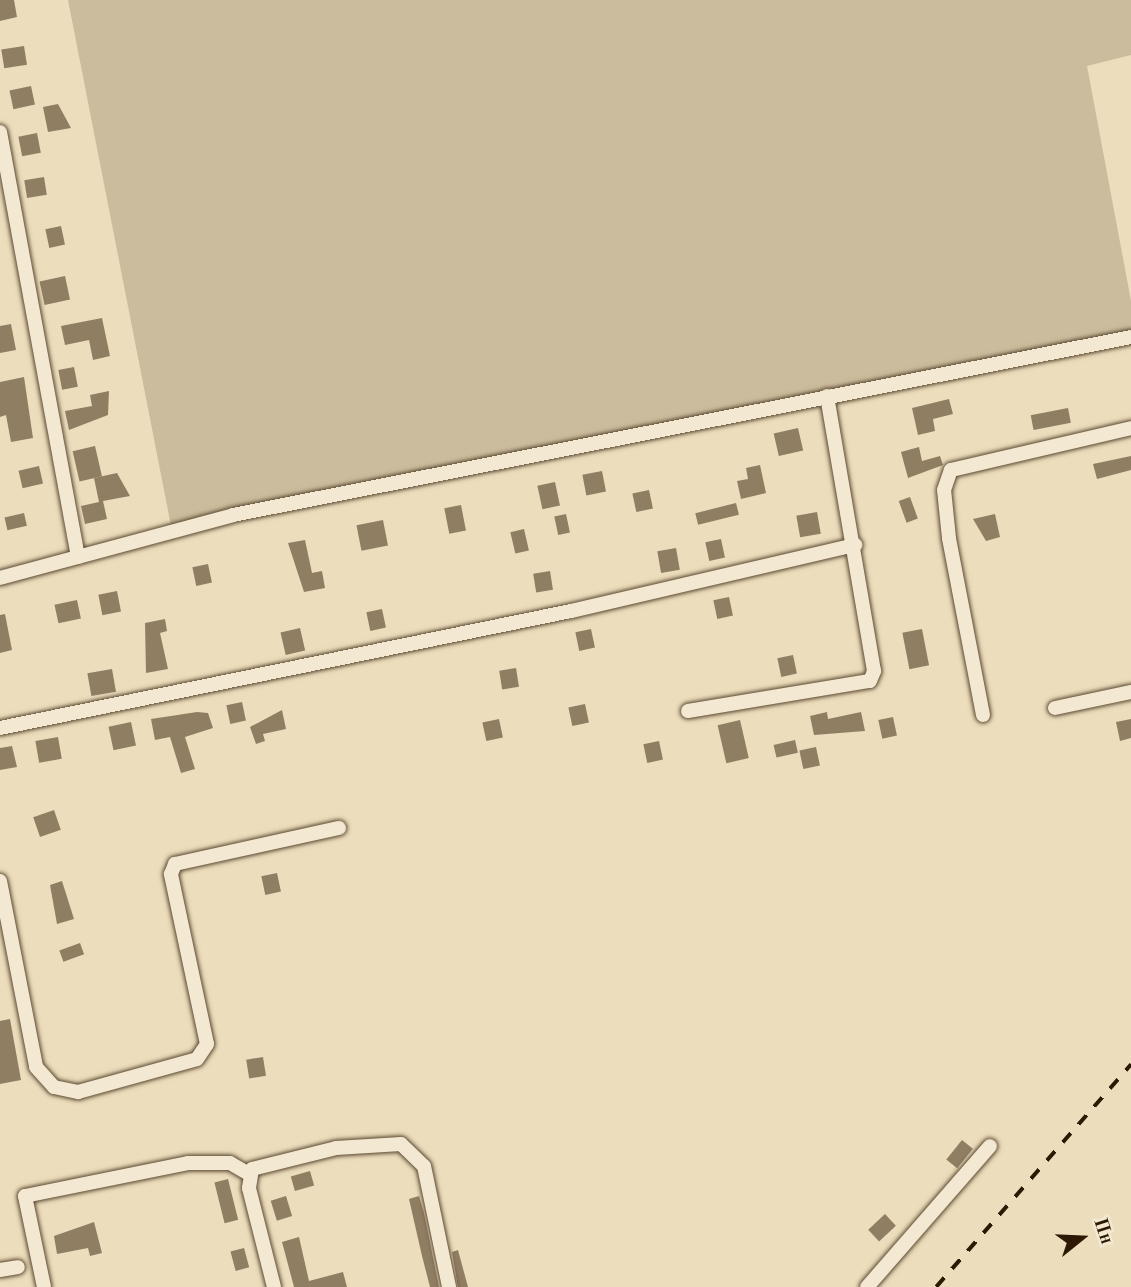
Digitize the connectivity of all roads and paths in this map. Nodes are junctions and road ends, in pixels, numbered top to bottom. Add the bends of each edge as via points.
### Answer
1 (0, 132) edge
2 (1131, 337) edge
3 (827, 396) junction
4 (1131, 428) edge
5 (855, 545) junction
6 (78, 557) junction
7 (0, 578) edge
8 (1131, 692) edge
9 (1055, 708) dead end
10 (688, 711) dead end
11 (983, 715) dead end
12 (0, 728) edge
13 (339, 828) dead end
14 (0, 881) edge
15 (990, 1146) dead end
16 (249, 1174) junction
17 (18, 1267) dead end
18 (0, 1270) edge
19 (44, 1287) edge
20 (274, 1287) edge
21 (449, 1287) edge
22 (867, 1287) edge

1 - 6 street
2 - 3 street
3 - 5 street
3 - 6 street via 233,515
4 - 11 street via 951,470 944,490 949,538
5 - 10 street via 874,671 870,681
5 - 12 street via 571,611
6 - 7 street
8 - 9 street
13 - 14 street via 175,864 171,874 207,1044 197,1059 78,1092 54,1087 36,1067
15 - 22 street
16 - 19 street via 230,1163 188,1163 25,1196
16 - 20 street
16 - 21 street via 270,1161 337,1148 409,1147 424,1166
17 - 18 street

